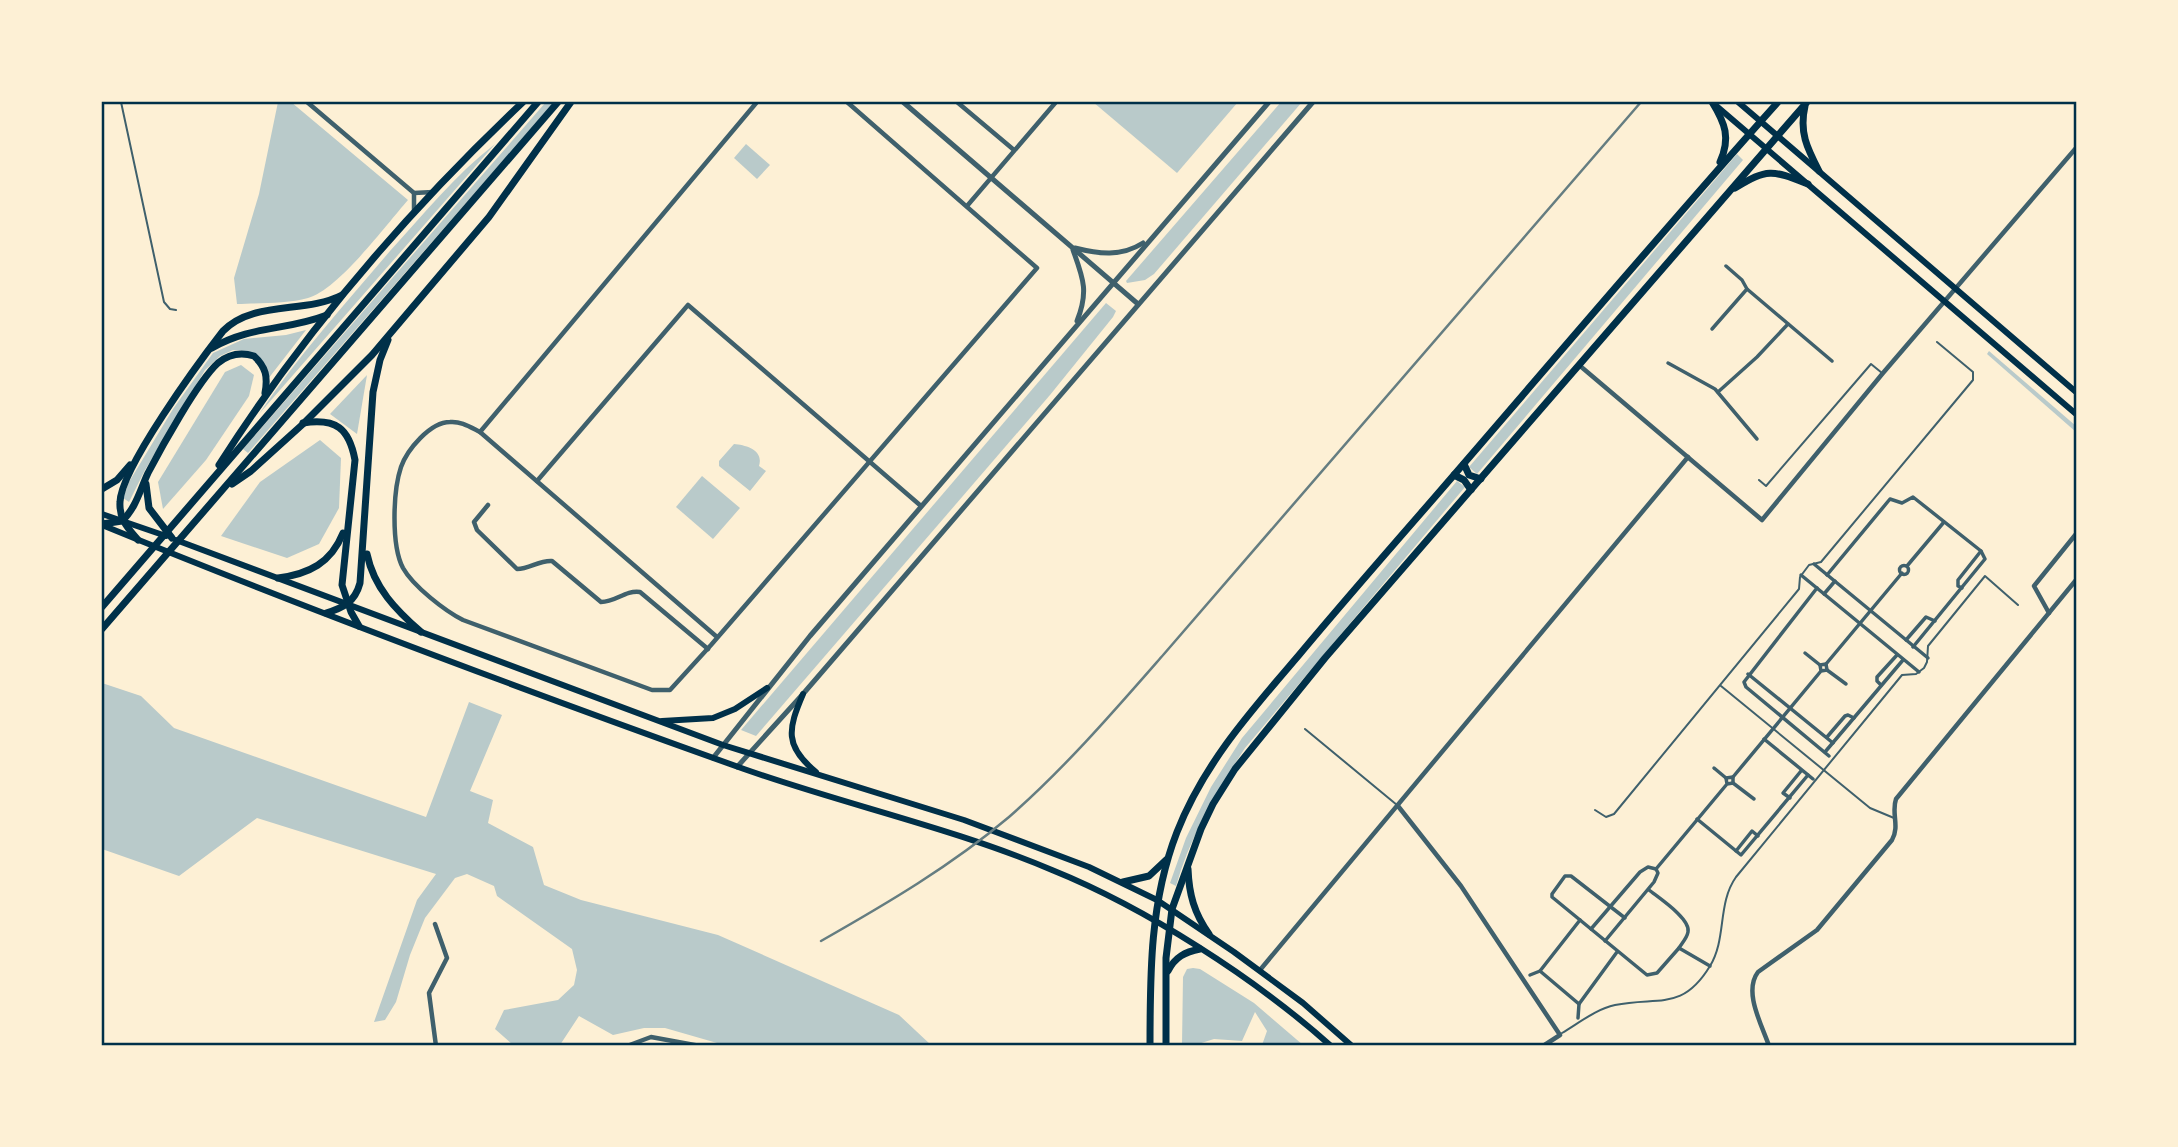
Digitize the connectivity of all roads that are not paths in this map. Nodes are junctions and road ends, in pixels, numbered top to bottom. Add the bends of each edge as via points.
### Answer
1 (121, 102) edge
2 (307, 102) edge
3 (523, 102) edge
4 (538, 102) edge
5 (558, 102) edge
6 (571, 102) edge
7 (757, 102) edge
8 (847, 102) edge
9 (903, 102) edge
10 (957, 102) edge
11 (1056, 102) edge
12 (1269, 102) edge
13 (1313, 102) edge
14 (1712, 102) edge
15 (1738, 102) edge
16 (1778, 102) edge
17 (1806, 102) edge
18 (1761, 120) junction
19 (1749, 134) junction
20 (1778, 135) junction
21 (2077, 148) edge
22 (1766, 149) junction
23 (1014, 150) junction
24 (1819, 171) junction
25 (1715, 173) junction
26 (991, 177) junction
27 (1808, 184) junction
28 (434, 191) junction
29 (1728, 192) junction
30 (414, 193) junction
31 (967, 206) junction
32 (414, 214) junction
33 (1148, 240) junction
34 (1072, 247) junction
35 (1726, 266) dead end
36 (1113, 281) junction
37 (1956, 288) junction
38 (1747, 289) junction
39 (346, 293) junction
40 (1944, 302) junction
41 (1138, 304) junction
42 (176, 310) dead end
43 (328, 315) junction
44 (1788, 324) junction
45 (1074, 327) junction
46 (393, 329) junction
47 (1712, 329) dead end
48 (1937, 342) dead end
49 (208, 351) junction
50 (1832, 361) dead end
51 (1668, 363) dead end
52 (1579, 364) junction
53 (1883, 373) junction
54 (1718, 392) junction
55 (2077, 392) edge
56 (264, 398) junction
57 (2077, 414) edge
58 (303, 424) junction
59 (480, 432) junction
60 (1758, 439) dead end
61 (140, 454) junction
62 (1688, 457) junction
63 (869, 461) junction
64 (1464, 464) junction
65 (148, 474) junction
66 (1454, 475) junction
67 (212, 479) junction
68 (1481, 479) junction
69 (1759, 480) dead end
70 (537, 481) junction
71 (102, 489) edge
72 (223, 490) junction
73 (1471, 490) junction
74 (488, 505) dead end
75 (921, 506) junction
76 (102, 514) edge
77 (122, 521) junction
78 (1944, 522) junction
79 (347, 523) junction
80 (102, 524) edge
81 (2077, 534) edge
82 (172, 538) junction
83 (138, 540) junction
84 (364, 544) junction
85 (1982, 551) junction
86 (1814, 564) junction
87 (1801, 575) junction
88 (1827, 575) junction
89 (278, 578) junction
90 (2077, 580) edge
91 (1835, 581) junction
92 (1817, 588) junction
93 (1962, 589) junction
94 (1824, 594) junction
95 (347, 604) junction
96 (2018, 605) dead end
97 (102, 607) edge
98 (1870, 610) junction
99 (326, 613) junction
100 (2049, 613) junction
101 (1935, 621) junction
102 (1860, 623) junction
103 (359, 626) junction
104 (102, 629) edge
105 (421, 632) junction
106 (718, 637) junction
107 (1906, 640) junction
108 (1913, 647) junction
109 (708, 649) junction
110 (1805, 653) dead end
111 (1897, 654) junction
112 (1903, 659) junction
113 (1928, 659) junction
114 (1826, 664) junction
115 (1820, 665) junction
116 (1827, 670) junction
117 (1821, 671) junction
118 (1919, 672) junction
119 (1748, 674) junction
120 (1846, 684) dead end
121 (1720, 685) junction
122 (1881, 685) junction
123 (767, 688) junction
124 (803, 694) junction
125 (1790, 708) junction
126 (1783, 717) junction
127 (1854, 718) junction
128 (658, 721) junction
129 (1773, 728) junction
130 (1305, 729) dead end
131 (1827, 737) junction
132 (1764, 739) junction
133 (1833, 743) junction
134 (723, 745) junction
135 (749, 753) junction
136 (713, 758) junction
137 (737, 767) junction
138 (1714, 768) dead end
139 (1802, 770) junction
140 (1824, 770) junction
141 (820, 775) junction
142 (1732, 777) junction
143 (1726, 778) junction
144 (1733, 783) junction
145 (1727, 784) junction
146 (1790, 798) junction
147 (1754, 799) dead end
148 (1398, 806) junction
149 (1595, 810) dead end
150 (1896, 818) junction
151 (1697, 819) junction
152 (1169, 857) junction
153 (1187, 864) junction
154 (1656, 869) junction
155 (1123, 882) junction
156 (1648, 889) junction
157 (1157, 900) junction
158 (1610, 906) junction
159 (1171, 909) junction
160 (1625, 918) junction
161 (1580, 920) junction
162 (1154, 922) junction
163 (435, 924) dead end
164 (1591, 929) junction
165 (1168, 930) junction
166 (1209, 934) junction
167 (1605, 941) junction
168 (1679, 948) junction
169 (1200, 949) junction
170 (1618, 951) junction
171 (1710, 966) junction
172 (1260, 970) junction
173 (1540, 971) junction
174 (1166, 974) junction
175 (1530, 975) dead end
176 (1579, 1004) junction
177 (1578, 1018) dead end
178 (1560, 1035) junction
179 (436, 1045) edge
180 (627, 1045) edge
181 (700, 1045) edge
182 (1150, 1045) edge
183 (1166, 1045) edge
184 (1331, 1045) edge
185 (1352, 1045) edge
186 (1543, 1045) edge
187 (1769, 1045) edge

1 - 42 lane via 164,302
2 - 30 street
3 - 28 main road
4 - 67 main road
5 - 72 main road
6 - 46 main road via 489,217
7 - 59 street
8 - 31 street
9 - 26 street
10 - 23 street
11 - 23 street
12 - 33 street
13 - 41 street
14 - 19 main road
14 - 25 main road via 1727,137
15 - 18 main road
16 - 18 main road
17 - 20 main road
17 - 24 main road via 1802,130
18 - 19 main road
18 - 20 main road
19 - 22 main road
19 - 25 main road
20 - 22 main road
20 - 24 main road
21 - 37 street
22 - 27 main road
22 - 29 main road
23 - 26 street
24 - 37 main road
25 - 64 main road
26 - 31 street
26 - 34 street
27 - 29 main road via 1770,172
27 - 40 main road
28 - 30 street
28 - 32 main road
29 - 52 main road
30 - 32 street
31 - 63 street via 1037,268
32 - 39 main road
33 - 34 street via 1115,254
33 - 36 street
34 - 36 street
34 - 45 street via 1085,284
35 - 38 street
36 - 41 street
36 - 45 street
37 - 40 street
37 - 55 main road
38 - 44 street
38 - 47 street
39 - 43 main road
39 - 49 main road via 322,304 243,317 230,324
40 - 53 street
40 - 57 main road
41 - 124 street
43 - 49 main road via 302,324 246,332
43 - 56 main road
44 - 50 street
44 - 54 street
45 - 75 street
46 - 58 main road
46 - 84 main road via 373,392
48 - 86 lane via 1973,372 1973,380 1821,562
49 - 61 main road
51 - 54 street
52 - 62 street
52 - 68 main road
53 - 62 street via 1762,520
53 - 69 lane via 1871,364 1766,486
54 - 60 street
56 - 65 main road via 265,368 254,356 236,354 220,362
56 - 67 main road
58 - 72 main road
58 - 79 main road via 328,422 352,442 355,460
59 - 70 street
59 - 109 street via 445,422 409,452 400,471 395,540 400,561 440,606 463,620 661,692 670,690
61 - 71 main road via 117,480
61 - 77 main road via 122,489
62 - 148 street
63 - 70 street via 688,305
63 - 75 street
63 - 106 street
64 - 66 main road
64 - 68 main road via 1469,475
65 - 77 main road
65 - 82 main road via 149,508
66 - 73 main road
66 - 152 main road via 1232,734 1197,789
67 - 97 main road
68 - 73 main road
70 - 106 street
72 - 104 main road
73 - 153 main road via 1252,747 1213,804
74 - 109 street via 474,522 477,530 517,569 552,561 601,602 640,592
75 - 123 street
76 - 77 main road
77 - 80 main road
77 - 82 main road
77 - 83 main road
78 - 85 street
78 - 88 street via 1913,497 1902,503 1890,499
78 - 98 street via 1907,566 1908,572 1902,573
79 - 89 main road via 326,561 306,572
79 - 95 main road via 342,578
80 - 83 main road
81 - 100 street via 2034,586
82 - 89 main road
83 - 99 main road
84 - 95 main road via 360,583
84 - 105 main road via 384,595
85 - 93 street via 1985,559
85 - 93 street via 1958,580
86 - 87 lane
86 - 88 street
87 - 92 street
87 - 121 lane via 1799,589
88 - 91 street
89 - 95 main road
90 - 100 street
91 - 94 street
91 - 98 street
92 - 94 street
92 - 119 street
93 - 101 street
94 - 102 street
95 - 99 main road
95 - 103 main road
95 - 105 main road
96 - 113 lane via 1985,576 1928,646
98 - 102 street
98 - 107 street
99 - 103 main road
100 - 150 street via 1896,799
101 - 107 street via 1926,617
101 - 108 street
102 - 111 street
102 - 114 street
103 - 136 main road
105 - 128 main road
106 - 109 street
107 - 108 street
108 - 113 street
110 - 115 street
111 - 112 street
111 - 122 street via 1877,677
112 - 118 street
112 - 122 street
113 - 118 lane
114 - 115 street
114 - 116 street
115 - 117 street
116 - 117 street
116 - 120 street
117 - 125 street
118 - 140 lane via 1902,675
119 - 125 street
119 - 126 street via 1744,685
121 - 129 lane
121 - 149 lane via 1612,816
122 - 127 street
123 - 128 main road via 716,717
123 - 134 street
124 - 135 street
124 - 141 main road via 792,721 792,741 797,753
125 - 126 street
125 - 131 street
126 - 129 street
126 - 133 street via 1827,754
127 - 131 street via 1845,716
127 - 133 street
128 - 134 main road
129 - 132 street
129 - 140 lane
130 - 148 lane
131 - 133 street
132 - 139 street
132 - 142 street
134 - 135 main road
134 - 136 street
135 - 137 street
135 - 141 main road
136 - 137 main road
137 - 162 main road via 1050,869
138 - 143 street
139 - 146 street via 1783,793
139 - 146 street via 1810,777
140 - 150 lane via 1870,808
140 - 171 lane via 1730,885 1719,947
141 - 155 main road via 964,820
142 - 143 street
142 - 144 street
143 - 145 street
144 - 145 street
144 - 147 street
145 - 151 street
146 - 151 street via 1758,836 1752,831 1736,851
148 - 172 street
148 - 178 street via 1461,887
150 - 187 street via 1892,840 1817,930 1753,978 1752,994
151 - 154 street
152 - 155 main road via 1149,876
152 - 157 main road
153 - 159 main road
153 - 166 main road via 1191,899
154 - 156 street via 1657,877
154 - 158 street via 1643,869
155 - 157 main road
156 - 160 street
156 - 168 street via 1688,925
157 - 159 main road
157 - 162 main road
158 - 160 street
158 - 161 street via 1572,876 1565,876 1552,897
158 - 164 street
159 - 165 main road
159 - 166 main road
160 - 167 street
161 - 164 street
161 - 173 street
162 - 165 main road
162 - 182 main road
163 - 179 street via 447,958 429,993
164 - 167 street
165 - 169 main road
165 - 174 main road
166 - 172 main road
167 - 170 street
168 - 170 street via 1651,976
168 - 171 street
169 - 174 main road via 1182,954
169 - 184 main road
170 - 176 street
171 - 178 lane via 1694,987 1679,996 1609,1007
172 - 185 main road
173 - 175 street
173 - 176 street
174 - 183 main road
176 - 177 street
178 - 186 street
180 - 181 street via 651,1037

